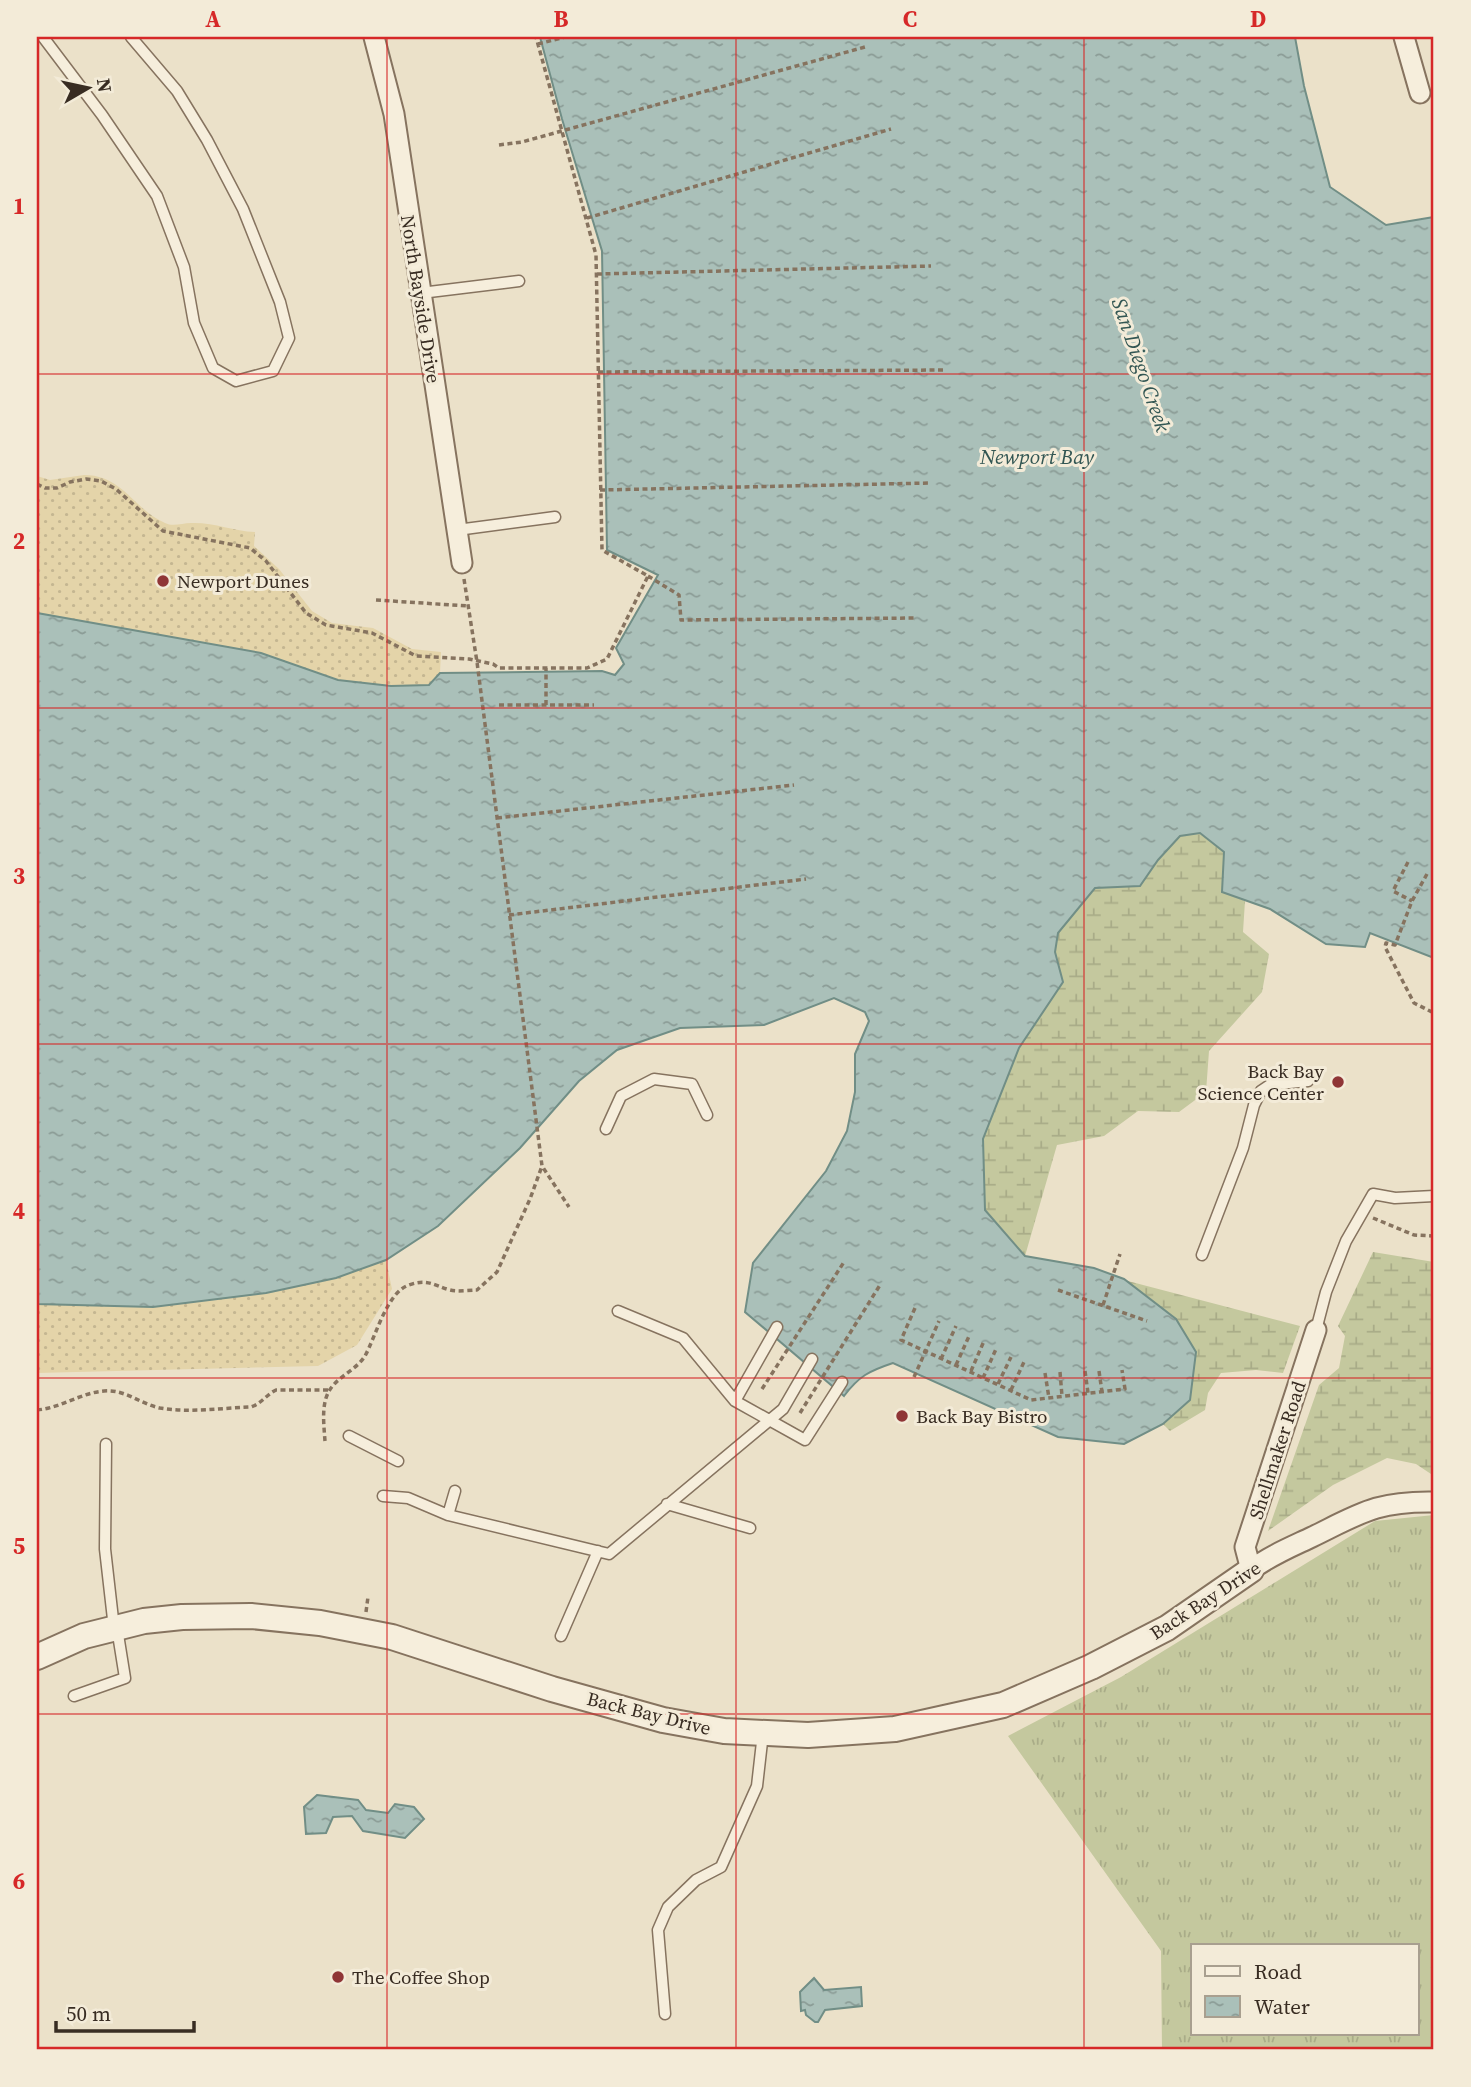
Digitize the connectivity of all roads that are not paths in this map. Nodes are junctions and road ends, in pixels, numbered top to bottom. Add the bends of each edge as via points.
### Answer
1 (43, 37) edge
2 (131, 37) edge
3 (374, 37) edge
4 (1404, 37) edge
5 (1420, 93) dead end
6 (519, 281) dead end
7 (421, 293) junction
8 (555, 517) dead end
9 (457, 530) junction
10 (462, 563) road end
11 (1308, 1081) dead end
12 (707, 1115) dead end
13 (606, 1129) dead end
14 (1434, 1196) edge
15 (1202, 1255) dead end
16 (618, 1311) dead end
17 (777, 1327) dead end
18 (1316, 1330) joint
19 (812, 1359) dead end
20 (842, 1382) dead end
21 (735, 1401) junction
22 (770, 1420) junction
23 (349, 1436) dead end
24 (106, 1444) dead end
25 (398, 1461) dead end
26 (455, 1491) dead end
27 (383, 1496) dead end
28 (1434, 1502) edge
29 (667, 1504) junction
30 (447, 1515) junction
31 (750, 1528) dead end
32 (598, 1551) junction
33 (1251, 1570) junction
34 (115, 1628) junction
35 (561, 1636) dead end
36 (37, 1657) edge
37 (74, 1696) dead end
38 (764, 1733) junction
39 (665, 2014) dead end

1 - 2 lane via 156,195 184,267 194,323 213,368 236,381 273,371 289,338 280,302 243,209 177,91
3 - 7 street, North Bayside Drive via 394,114
4 - 5 street
6 - 7 lane
7 - 9 street, North Bayside Drive
8 - 9 lane
9 - 10 street, North Bayside Drive
11 - 15 lane via 1270,1085 1261,1091
12 - 13 lane via 692,1084 654,1079 621,1096
14 - 18 lane via 1373,1194 1346,1241
16 - 21 lane via 683,1338
17 - 21 lane
18 - 33 street, Shellmaker Road via 1245,1547
19 - 22 lane via 783,1409
20 - 22 lane via 804,1440
21 - 22 lane
22 - 29 lane
23 - 25 lane
24 - 34 lane via 105,1549
26 - 30 lane
27 - 30 lane via 408,1498
28 - 33 street, Back Bay Drive via 1370,1508
29 - 31 lane
29 - 32 lane via 609,1554
30 - 32 lane
32 - 35 lane
33 - 38 street, Back Bay Drive via 1167,1628 1003,1704 895,1729
34 - 36 street, Back Bay Drive
34 - 37 lane via 125,1678
34 - 38 street, Back Bay Drive via 182,1617 251,1616 320,1623 392,1637 663,1720
38 - 39 lane via 757,1786 721,1867 696,1880 668,1907 658,1930

